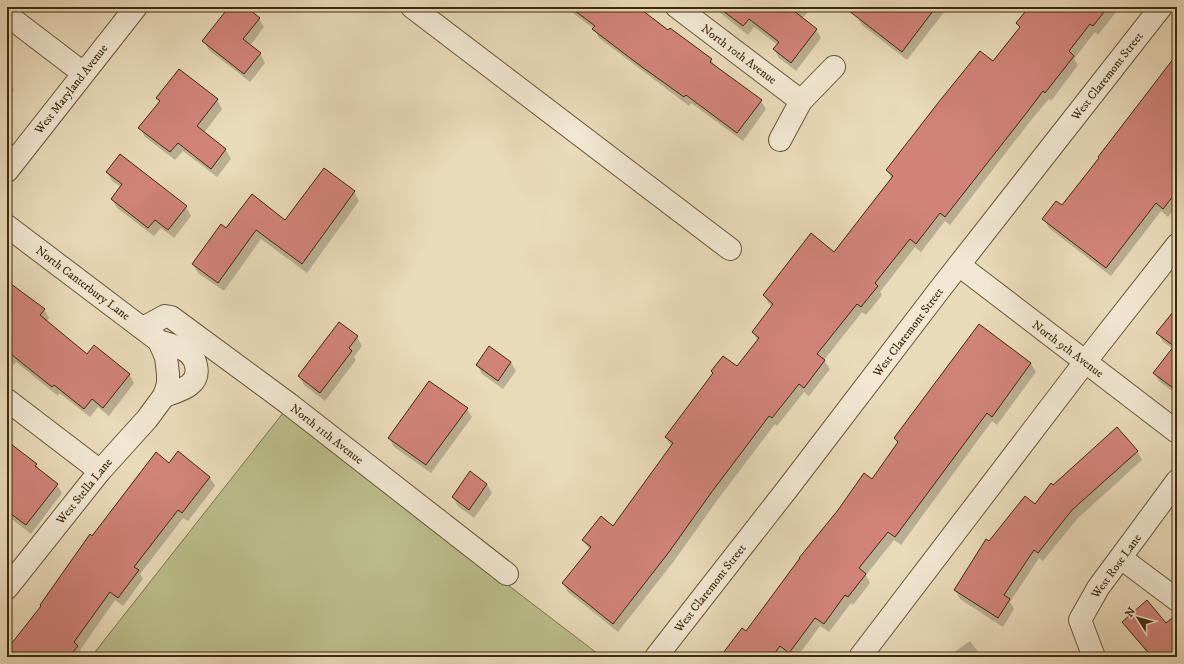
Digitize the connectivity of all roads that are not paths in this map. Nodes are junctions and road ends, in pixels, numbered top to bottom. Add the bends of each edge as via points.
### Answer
1 (136, 7) edge
2 (412, 7) edge
3 (677, 7) edge
4 (1161, 7) edge
5 (7, 15) edge
6 (834, 67) dead end
7 (84, 73) junction
8 (801, 101) junction
9 (780, 140) dead end
10 (7, 171) edge
11 (7, 226) edge
12 (1177, 245) edge
13 (730, 249) dead end
14 (959, 265) junction
15 (142, 328) junction
16 (159, 341) junction
17 (1085, 362) junction
18 (164, 396) junction
19 (7, 400) edge
20 (1177, 432) edge
21 (100, 470) junction
22 (1177, 481) edge
23 (1121, 558) junction
24 (507, 574) dead end
25 (7, 588) edge
26 (1177, 600) edge
27 (656, 657) edge
28 (860, 657) edge
29 (1094, 657) edge

1 - 7 street, West Maryland Avenue
2 - 13 street
3 - 8 street, North 10th Avenue
4 - 14 street, West Claremont Street
5 - 7 street
6 - 8 street
7 - 10 street, West Maryland Avenue
8 - 9 street
11 - 15 street, North Canterbury Lane
12 - 17 street
14 - 17 street, North 9th Avenue
14 - 27 street, West Claremont Street
15 - 16 street, North Canterbury Lane
15 - 24 street, North 11th Avenue via 165,316 171,317 289,404
16 - 18 street, West Stella Lane via 166,357 168,374
16 - 18 street via 184,350 195,360 198,372 186,388
17 - 20 street, North 9th Avenue
17 - 28 street
18 - 21 street, West Stella Lane via 147,419
19 - 21 street
21 - 25 street, West Stella Lane
22 - 23 street, West Rose Lane
23 - 26 street
23 - 29 street, West Rose Lane via 1098,588 1080,620

